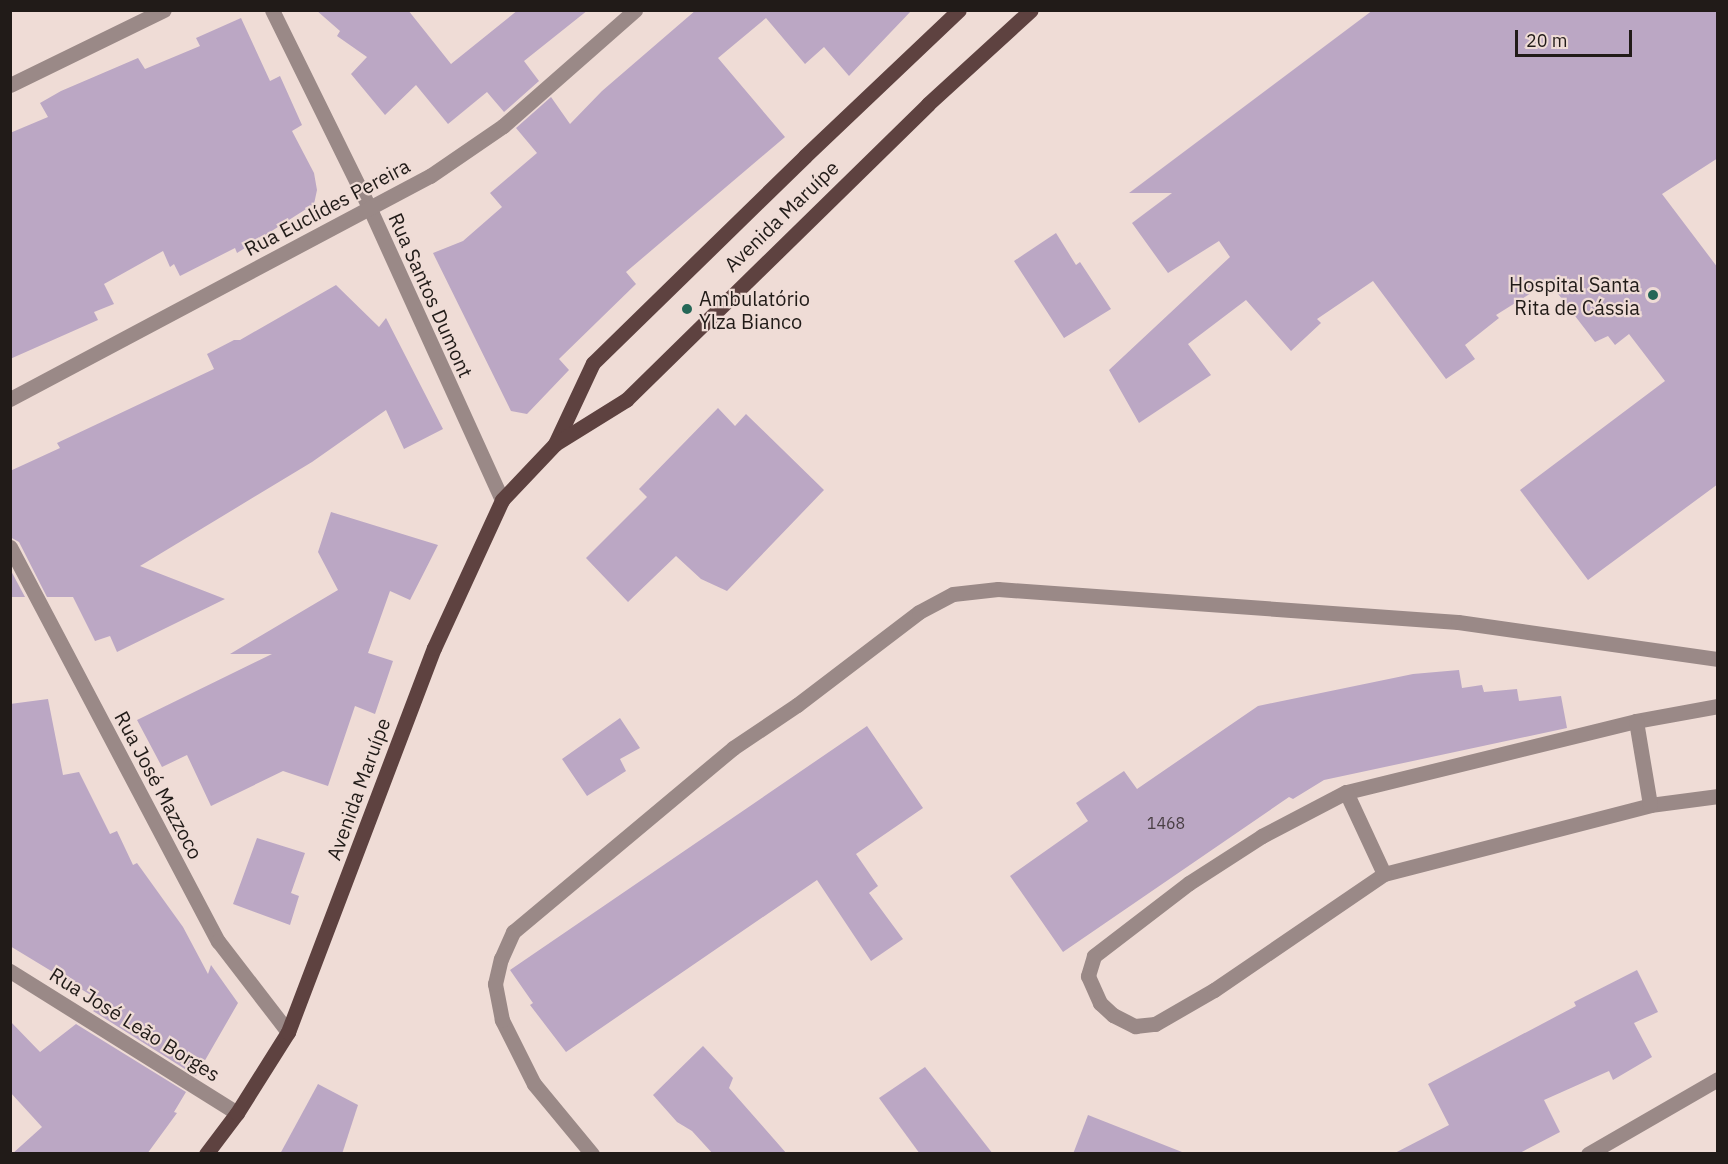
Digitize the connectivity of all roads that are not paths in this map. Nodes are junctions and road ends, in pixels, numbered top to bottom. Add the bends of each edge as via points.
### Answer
1 (164, 10) edge
2 (272, 10) edge
3 (635, 10) edge
4 (959, 10) edge
5 (1031, 10) edge
6 (10, 85) edge
7 (370, 209) junction
8 (10, 399) edge
9 (555, 444) junction
10 (502, 500) junction
11 (10, 547) edge
12 (1718, 659) edge
13 (1718, 706) edge
14 (1636, 721) junction
15 (1346, 792) junction
16 (1718, 796) edge
17 (1650, 805) junction
18 (1384, 874) junction
19 (10, 971) edge
20 (288, 1032) junction
21 (1718, 1079) edge
22 (237, 1113) junction
23 (206, 1154) edge
24 (592, 1154) edge
25 (1588, 1154) edge

1 - 6 street
2 - 7 street, Rua Santos Dumont
3 - 7 street, Rua Euclídes Pereira via 503,126 430,176
4 - 9 main road, Avenida Maruípe via 593,363
5 - 9 main road, Avenida Maruípe via 919,112 626,400
7 - 8 street, Rua Euclídes Pereira
7 - 10 street, Rua Santos Dumont
9 - 10 main road, Avenida Maruípe
10 - 20 main road, Avenida Maruípe via 425,669
11 - 20 street, Rua José Mazzoco via 218,941
12 - 24 street via 1458,622 998,589 953,594 919,612 733,748 513,932 495,984 502,1020 534,1084
13 - 14 street
14 - 15 street
14 - 17 street
15 - 18 street
15 - 18 street via 1262,836 1190,883 1094,956 1088,975 1092,989 1113,1015 1135,1026 1155,1024 1214,990
16 - 17 street
17 - 18 street
19 - 22 street, Rua José Leão Borges
20 - 22 main road, Avenida Maruípe
21 - 25 street
22 - 23 main road, Avenida Maruípe

